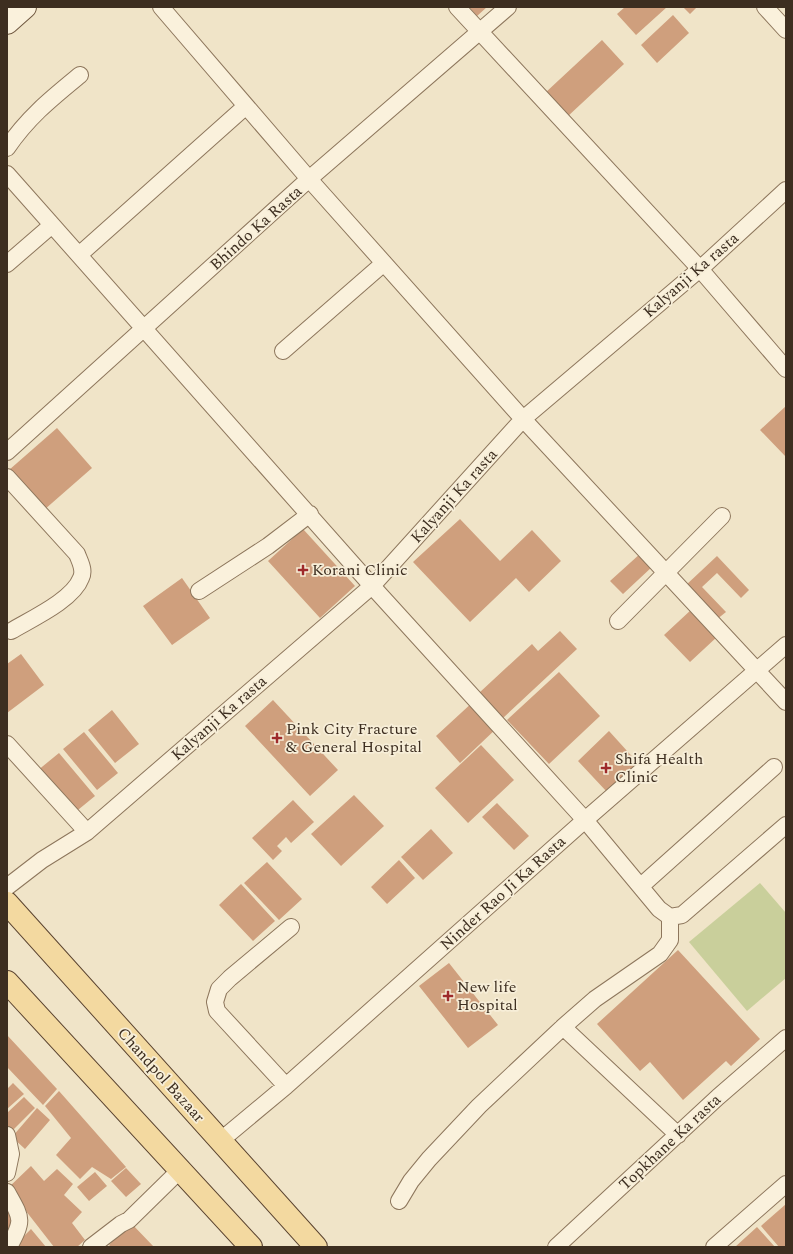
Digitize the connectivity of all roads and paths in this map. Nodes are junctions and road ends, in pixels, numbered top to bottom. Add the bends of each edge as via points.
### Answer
1 (25, 7) edge
2 (161, 7) edge
3 (457, 7) edge
4 (508, 7) edge
5 (765, 7) edge
6 (7, 23) edge
7 (786, 30) edge
8 (480, 32) junction
9 (80, 75) dead end
10 (246, 106) junction
11 (7, 148) edge
12 (7, 174) edge
13 (309, 179) junction
14 (786, 190) edge
15 (52, 225) junction
16 (78, 255) junction
17 (384, 263) junction
18 (7, 264) edge
19 (700, 269) junction
20 (144, 329) junction
21 (283, 351) dead end
22 (786, 369) edge
23 (524, 419) junction
24 (7, 452) edge
25 (7, 477) edge
26 (310, 514) junction
27 (722, 516) dead end
28 (666, 572) junction
29 (372, 586) junction
30 (199, 591) dead end
31 (618, 622) dead end
32 (11, 631) dead end
33 (786, 645) edge
34 (757, 670) junction
35 (786, 702) edge
36 (7, 744) edge
37 (774, 767) dead end
38 (585, 820) junction
39 (786, 825) edge
40 (87, 832) junction
41 (640, 886) junction
42 (7, 887) edge
43 (7, 902) edge
44 (670, 918) junction
45 (291, 927) dead end
46 (7, 982) edge
47 (563, 1027) junction
48 (786, 1038) edge
49 (286, 1086) junction
50 (678, 1134) junction
51 (7, 1135) edge
52 (220, 1141) junction
53 (179, 1171) junction
54 (7, 1173) edge
55 (786, 1184) edge
56 (7, 1192) edge
57 (399, 1201) dead end
58 (9, 1247) edge
59 (92, 1247) edge
60 (251, 1247) edge
61 (316, 1247) edge
62 (556, 1247) edge
63 (714, 1247) edge

1 - 6 street
2 - 10 street
3 - 8 street
4 - 8 street, Bhindo Ka Rasta
5 - 7 street
8 - 13 street, Bhindo Ka Rasta
8 - 19 street
9 - 11 street via 42,106 22,126
10 - 13 street
10 - 16 street
12 - 15 street
13 - 17 street
13 - 20 street, Bhindo Ka Rasta
14 - 19 street, Kalyanji Ka rasta
15 - 16 street
15 - 18 street
16 - 20 street
17 - 21 street
17 - 23 street
19 - 22 street
19 - 23 street, Kalyanji Ka rasta
20 - 24 street, Bhindo Ka Rasta
20 - 26 street
23 - 28 street
23 - 29 street, Kalyanji Ka rasta
25 - 32 street via 77,554 82,567 82,578 69,595
26 - 29 street
26 - 30 street via 268,546
27 - 28 street
28 - 31 street
28 - 34 street
29 - 38 street
29 - 40 street, Kalyanji Ka rasta
33 - 34 street, Ninder Rao Ji Ka Rasta
34 - 35 street
34 - 38 street, Ninder Rao Ji Ka Rasta
36 - 40 street
37 - 41 street
38 - 41 street
38 - 49 street, Ninder Rao Ji Ka Rasta
39 - 44 street via 682,915
40 - 42 street, Kalyanji Ka rasta via 42,860
41 - 44 street
43 - 52 main road, Chandpol Bazaar
44 - 47 street via 670,940 660,954 596,999
45 - 49 street via 219,989 216,1002 217,1010
46 - 53 main road
47 - 50 street
47 - 57 street via 479,1106 429,1159
48 - 50 street, Topkhane Ka rasta
49 - 52 street, Ninder Rao Ji Ka Rasta
50 - 62 street, Topkhane Ka rasta
51 - 54 street via 11,1154
52 - 61 main road, Chandpol Bazaar
53 - 59 street via 129,1220
53 - 60 main road
55 - 63 street
56 - 58 street via 21,1221

